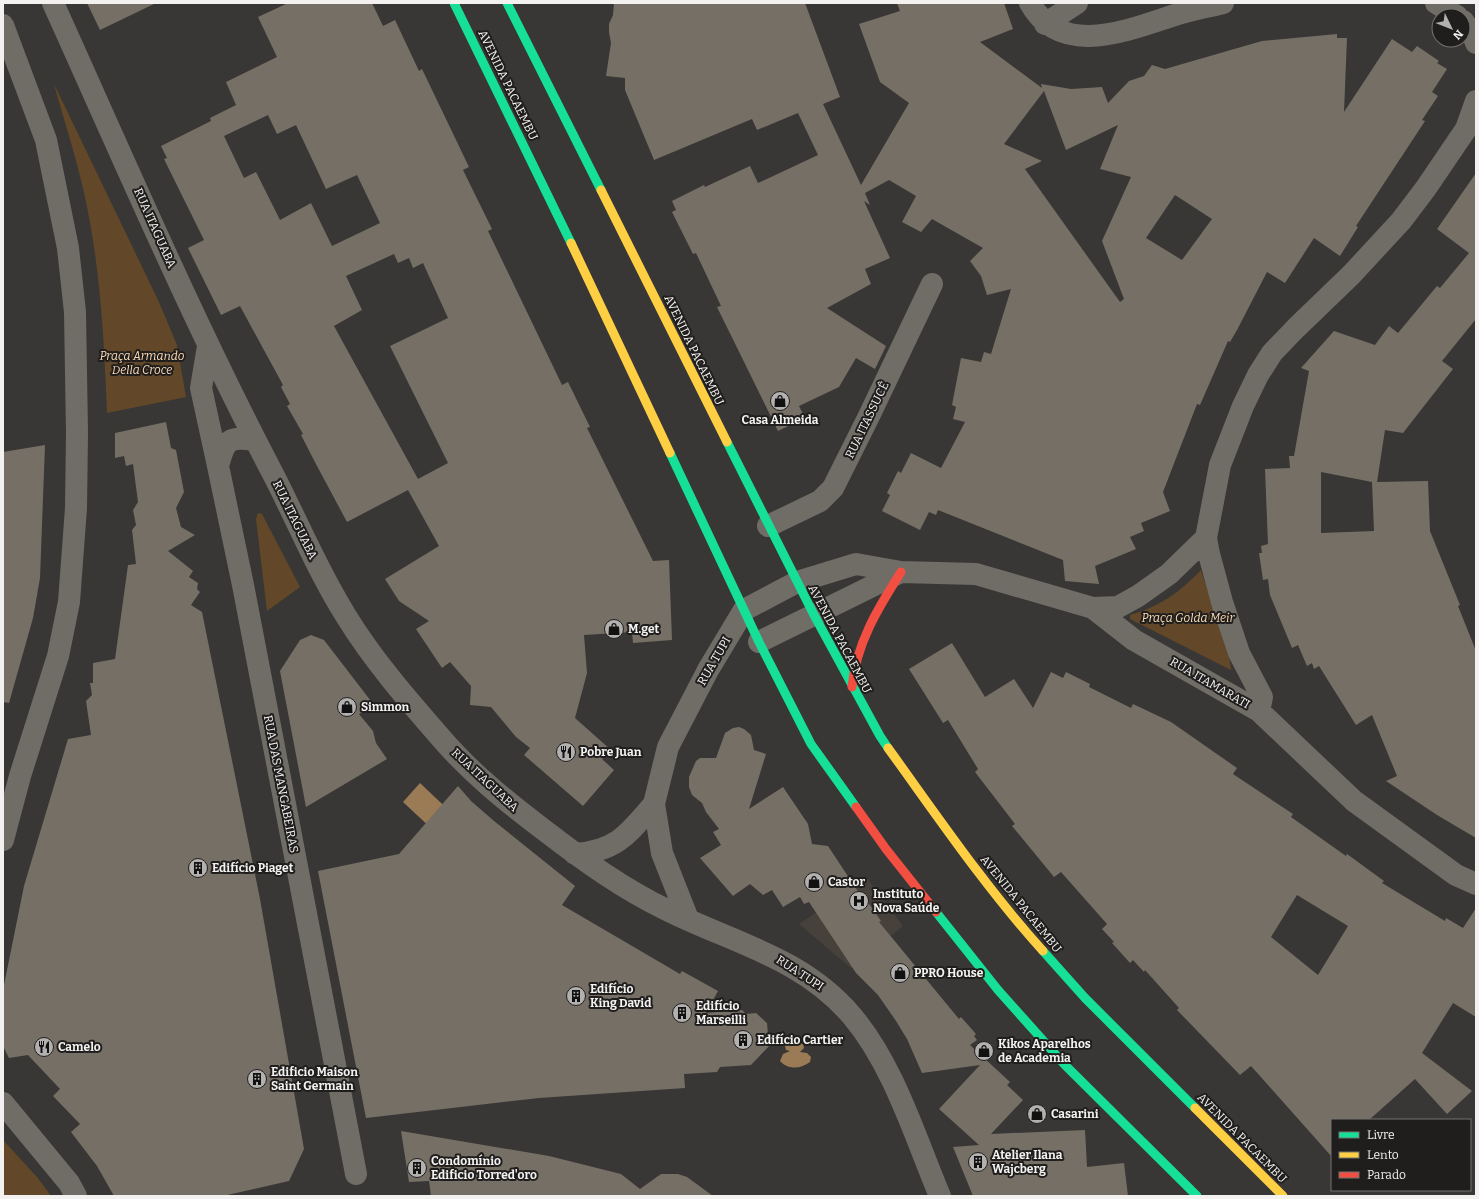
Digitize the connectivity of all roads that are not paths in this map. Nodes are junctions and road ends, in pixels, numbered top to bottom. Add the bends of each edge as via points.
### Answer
1 (53, 3) edge
2 (454, 3) edge
3 (507, 3) edge
4 (1030, 3) edge
5 (1077, 3) edge
6 (1223, 3) edge
7 (1046, 24) junction
8 (3, 26) edge
9 (1471, 32) edge
10 (1476, 43) edge
11 (1476, 100) edge
12 (932, 284) dead end
13 (208, 346) junction
14 (255, 440) junction
15 (218, 466) junction
16 (768, 526) junction
17 (1206, 538) junction
18 (901, 572) junction
19 (797, 582) junction
20 (1093, 608) junction
21 (744, 610) junction
22 (814, 615) junction
23 (759, 642) junction
24 (852, 687) junction
25 (1259, 711) junction
26 (654, 804) junction
27 (3, 840) edge
28 (575, 854) junction
29 (1476, 884) edge
30 (688, 919) junction
31 (3, 1103) edge
32 (356, 1174) dead end
33 (76, 1196) edge
34 (940, 1196) edge
35 (1198, 1196) edge
36 (1283, 1196) edge

1 - 13 street, RUA ITAGUABA
2 - 21 main road, AVENIDA PACAEMBU via 550,198
3 - 16 main road, AVENIDA PACAEMBU
4 - 7 street
5 - 7 street
6 - 7 street via 1102,35 1066,33
8 - 27 street via 46,140 68,248 75,312 77,433 76,508 69,602 58,656 20,776
9 - 10 street
11 - 17 street via 1466,128 1401,221 1351,275 1296,328 1272,354 1258,375 1220,465
12 - 16 street, RUA ITASSUCÊ via 833,488 820,501
13 - 14 street, RUA ITAGUABA
13 - 15 street, RUA DAS MANGABEIRAS via 202,388
14 - 15 street, RUA DAS MANGABEIRAS via 241,438 229,441 223,448
14 - 28 street, RUA ITAGUABA via 291,508 312,557 347,617 384,671 443,741 501,798
15 - 32 street, RUA DAS MANGABEIRAS
16 - 19 main road, AVENIDA PACAEMBU
17 - 20 street via 1169,574 1138,596 1118,607
17 - 25 street via 1222,602 1239,653 1262,697
18 - 19 street, RUA ITAMARATI via 856,564
18 - 20 street, RUA ITAMARATI via 976,574
18 - 22 street, RUA ITAMARATI
18 - 24 main road via 864,638 857,657
19 - 21 street, RUA ITAMARATI
19 - 22 main road, AVENIDA PACAEMBU
20 - 25 street, RUA ITAMARATI via 1134,640
21 - 23 main road, AVENIDA PACAEMBU
21 - 26 street, RUA TUPI via 708,670 668,747
22 - 23 street, RUA ITAMARATI
22 - 24 main road, AVENIDA PACAEMBU
23 - 35 main road, AVENIDA PACAEMBU via 811,744 886,849 939,917 998,990 1066,1066
24 - 36 main road, AVENIDA PACAEMBU via 880,736 954,840 1024,930 1085,998
25 - 29 street, RUA ITAMARATI via 1354,802 1456,875
26 - 28 street, RUA TUPI via 618,842 593,853
26 - 30 street, RUA TUPI via 662,853
28 - 30 street, RUA ITAGUABA via 606,876 653,903
30 - 34 street, RUA TUPI via 795,967 823,986 853,1017 877,1052 894,1085
31 - 33 street via 69,1183

